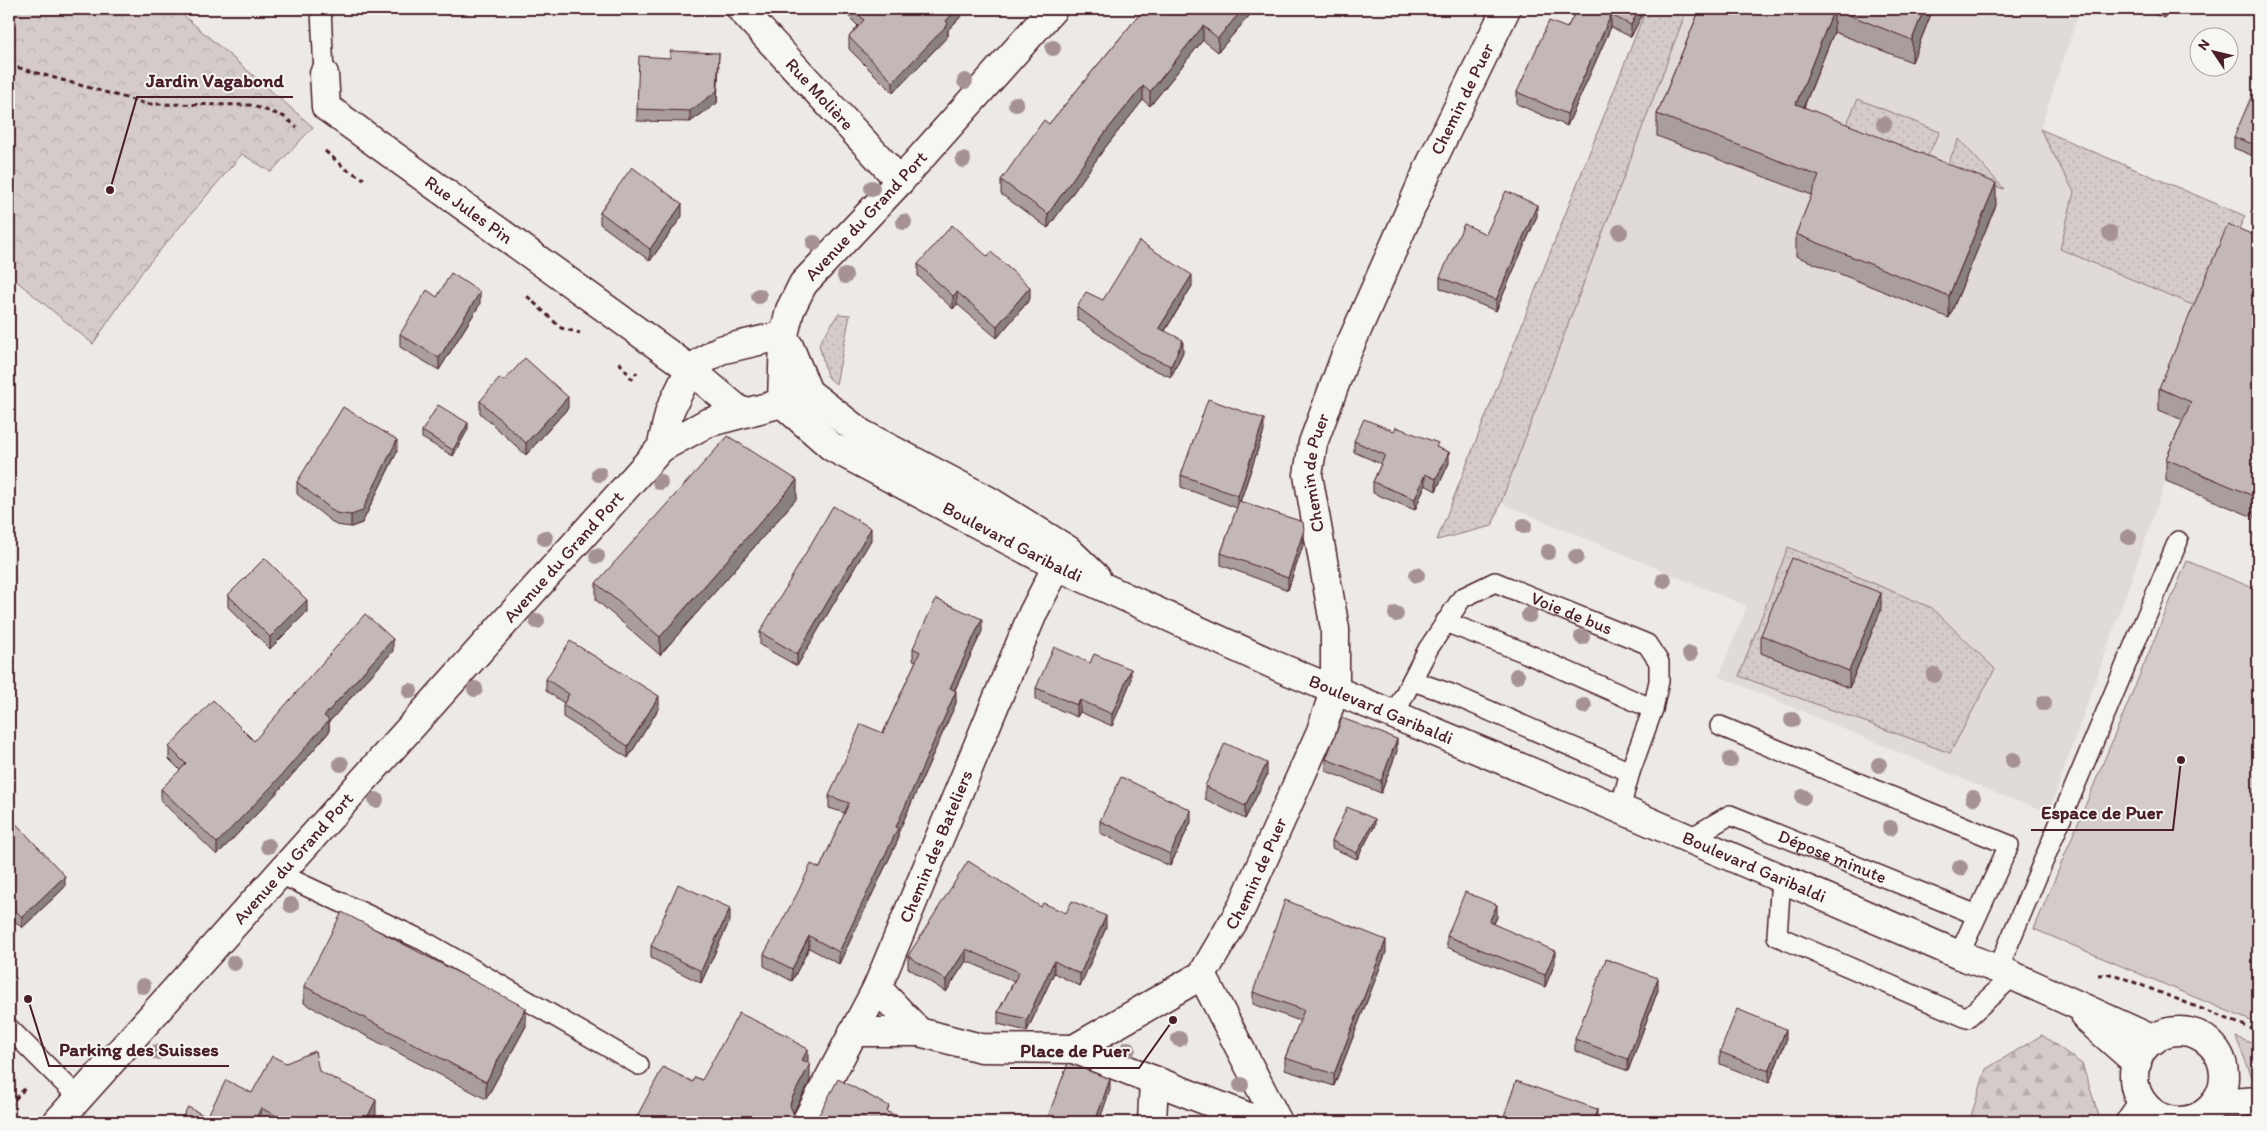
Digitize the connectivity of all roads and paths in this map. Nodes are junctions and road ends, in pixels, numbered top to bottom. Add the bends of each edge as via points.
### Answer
1 (321, 9) edge
2 (741, 9) edge
3 (1053, 9) edge
4 (1506, 9) edge
5 (9, 65) edge
6 (324, 74) joint
7 (298, 128) dead end
8 (320, 147) dead end
9 (900, 180) junction
10 (371, 183) dead end
11 (520, 290) dead end
12 (585, 335) dead end
13 (784, 335) junction
14 (617, 359) dead end
15 (690, 369) junction
16 (632, 379) dead end
17 (808, 392) junction
18 (782, 403) junction
19 (742, 413) junction
20 (661, 448) junction
21 (2178, 542) dead end
22 (1057, 566) junction
23 (1108, 589) junction
24 (1445, 622) junction
25 (1413, 681) junction
26 (1334, 689) junction
27 (1653, 709) junction
28 (1394, 715) junction
29 (1720, 726) dead end
30 (1630, 772) junction
31 (1620, 809) junction
32 (1689, 839) junction
33 (280, 874) junction
34 (1781, 878) junction
35 (1977, 915) junction
36 (1959, 955) junction
37 (2006, 972) junction
38 (1202, 975) junction
39 (2094, 976) dead end
40 (877, 988) junction
41 (2065, 999) junction
42 (9, 1028) edge
43 (853, 1032) junction
44 (919, 1032) junction
45 (2258, 1032) edge
46 (2154, 1040) junction
47 (1074, 1049) junction
48 (2137, 1063) junction
49 (638, 1065) dead end
50 (2223, 1066) junction
51 (1154, 1080) junction
52 (2258, 1088) edge
53 (79, 1098) junction
54 (2258, 1101) edge
55 (2216, 1102) junction
56 (2147, 1116) edge
57 (57, 1122) edge
58 (806, 1122) edge
59 (1152, 1122) edge
60 (1261, 1122) edge
61 (1278, 1122) edge

1 - 6 lane, Rue Jules Pin
2 - 9 street, Rue Molière
3 - 9 street, Avenue du Grand Port
4 - 26 street, Chemin de Puer via 1356,330 1313,443 1308,475 1335,629
5 - 7 path via 148,104 250,105 284,116
6 - 15 street, Rue Jules Pin via 326,107
8 - 10 path via 346,169
9 - 13 street, Avenue du Grand Port via 804,284 790,310
11 - 12 path via 561,328
13 - 15 street via 720,350
13 - 17 street
13 - 18 street
14 - 16 path
15 - 19 street
15 - 20 street, Avenue du Grand Port via 670,410
17 - 18 street
17 - 23 street via 862,434 989,501 1068,550
18 - 19 street
18 - 22 street, Boulevard Garibaldi via 832,447
19 - 20 street via 707,423
20 - 33 street, Avenue du Grand Port
21 - 37 lane
22 - 23 street, Boulevard Garibaldi
22 - 40 street, Chemin des Bateliers via 1033,613
23 - 26 street, Boulevard Garibaldi
24 - 25 lane, Voie de bus
24 - 27 lane via 1521,651
24 - 27 lane, Voie de bus via 1462,598 1496,582 1638,640 1646,644 1659,662
25 - 28 lane, Voie de bus
25 - 30 lane via 1451,694
26 - 28 street, Boulevard Garibaldi
26 - 38 street, Chemin de Puer via 1320,731 1242,907
27 - 30 lane, Voie de bus
28 - 31 street, Boulevard Garibaldi
29 - 35 lane via 2009,845
30 - 31 lane, Voie de bus
31 - 32 street, Boulevard Garibaldi
32 - 34 street, Boulevard Garibaldi
32 - 35 lane, Dépose minute via 1730,815
33 - 49 lane via 424,941
33 - 53 street, Avenue du Grand Port
34 - 36 street, Boulevard Garibaldi
34 - 37 lane via 1777,936 1967,1018
35 - 36 lane
36 - 37 street, Boulevard Garibaldi
37 - 41 street, Boulevard Garibaldi
38 - 47 street
38 - 61 street
39 - 45 path via 2113,974
40 - 43 street, Chemin des Bateliers
40 - 44 street
41 - 46 street, Boulevard Garibaldi
41 - 48 street, Boulevard Garibaldi
42 - 53 lane
43 - 44 street
43 - 58 street, Chemin des Bateliers
44 - 47 street via 981,1048
46 - 48 street via 2143,1050
46 - 50 street via 2167,1033 2196,1034 2218,1053
47 - 51 street
48 - 56 street via 2134,1077
50 - 52 street
50 - 55 street via 2222,1090
51 - 59 street
51 - 60 street
53 - 57 street, Avenue du Grand Port
54 - 55 street
55 - 56 street via 2208,1111 2192,1119 2174,1121

